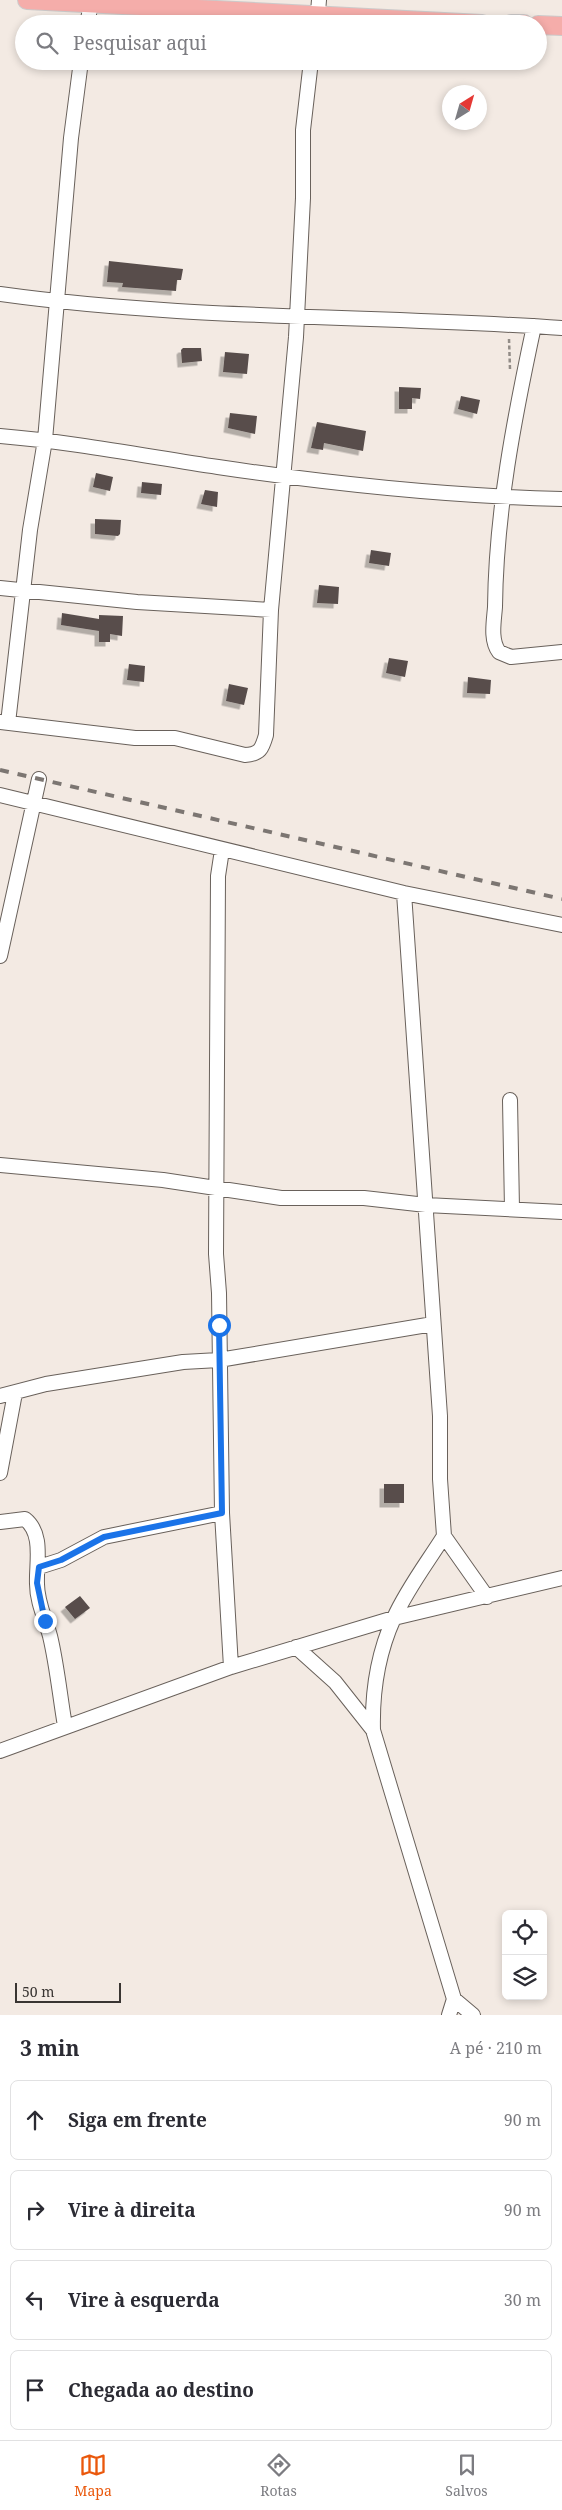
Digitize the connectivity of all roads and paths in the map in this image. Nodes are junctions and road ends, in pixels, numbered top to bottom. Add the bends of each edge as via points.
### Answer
1 (27, 0) edge
2 (91, 4) junction
3 (318, 13) edge
4 (89, 15) edge
5 (348, 15) edge
6 (547, 25) edge
7 (562, 26) edge
8 (80, 70) edge
9 (310, 70) edge
10 (0, 294) edge
11 (58, 302) junction
12 (297, 318) junction
13 (534, 326) junction
14 (562, 328) edge
15 (0, 436) edge
16 (45, 440) junction
17 (283, 475) junction
18 (502, 498) junction
19 (562, 500) edge
20 (0, 588) edge
21 (24, 591) junction
22 (271, 610) junction
23 (562, 652) edge
24 (4, 722) edge
25 (40, 779) dead end
26 (0, 795) edge
27 (35, 804) junction
28 (222, 850) junction
29 (404, 893) junction
30 (562, 925) edge
31 (0, 956) edge
32 (510, 1100) dead end
33 (0, 1165) edge
34 (215, 1189) junction
35 (426, 1204) junction
36 (512, 1209) junction
37 (562, 1212) edge
38 (433, 1324) junction
39 (219, 1360) junction
40 (15, 1393) junction
41 (0, 1396) edge
42 (0, 1473) edge
43 (222, 1513) junction
44 (0, 1522) edge
45 (444, 1536) junction
46 (39, 1567) junction
47 (562, 1578) edge
48 (487, 1596) junction
49 (394, 1618) junction
50 (296, 1647) junction
51 (230, 1667) junction
52 (65, 1726) junction
53 (373, 1730) junction
54 (0, 1751) edge
55 (454, 1999) junction
56 (449, 2015) edge
57 (474, 2015) edge

1 - 2 main road
2 - 3 main road
2 - 4 street
3 - 5 main road
6 - 7 main road
8 - 11 street
9 - 12 street via 303,130
10 - 11 street
11 - 12 street
11 - 16 street
12 - 13 street
12 - 17 street
13 - 14 street
13 - 18 street
15 - 16 street
16 - 17 street
16 - 21 street
17 - 18 street
17 - 22 street
18 - 19 street
18 - 23 street via 495,585 496,647 512,656
20 - 21 street
21 - 22 street
21 - 24 street
22 - 24 street via 266,735 262,748 255,754 245,755 175,738 135,738
25 - 27 street
26 - 27 street
27 - 28 street
27 - 31 street
28 - 29 street
28 - 34 street via 218,876
29 - 30 street
29 - 35 street
32 - 36 street
33 - 34 street via 163,1180
34 - 35 street via 281,1198 364,1198
34 - 39 street
35 - 36 street
35 - 38 street
36 - 37 street
38 - 39 street
38 - 45 street
39 - 40 street via 183,1362 46,1384
39 - 43 street
40 - 41 street
40 - 42 street
43 - 46 street via 104,1537 61,1560
43 - 51 street
44 - 46 street via 25,1519 31,1524
45 - 48 street
45 - 49 street
46 - 52 street via 40,1605 50,1636
47 - 48 street
48 - 49 street
49 - 50 street
49 - 53 street via 379,1661 372,1699
50 - 51 street
50 - 53 street via 335,1682
51 - 52 street
52 - 54 street
53 - 55 street
55 - 56 street
55 - 57 street

